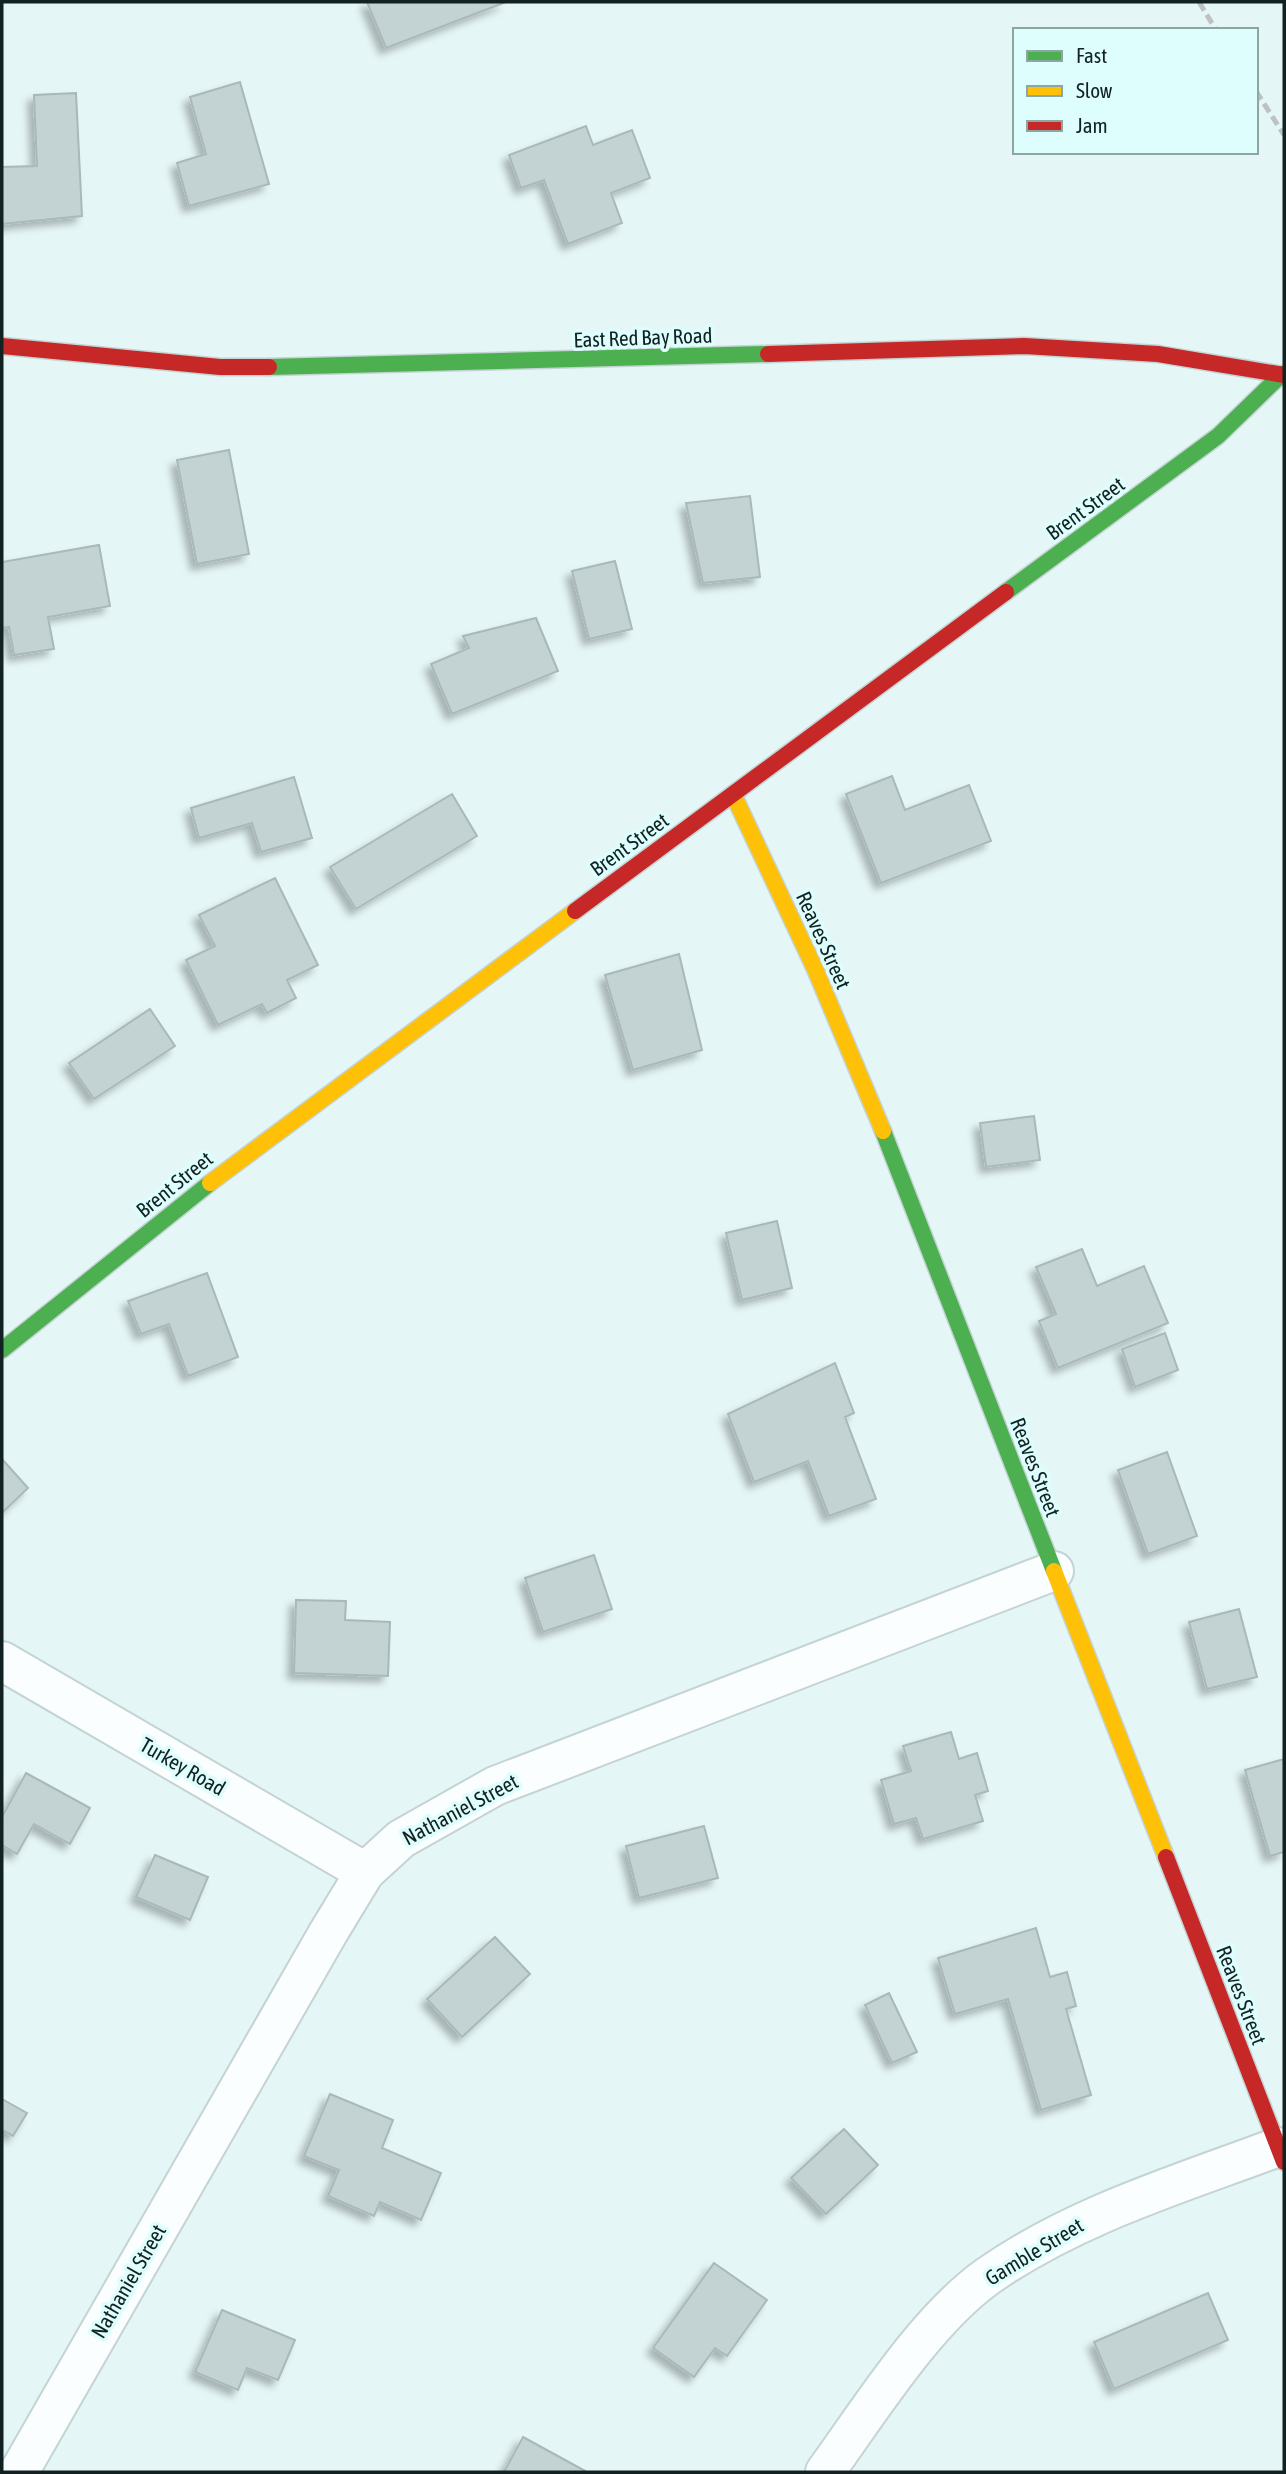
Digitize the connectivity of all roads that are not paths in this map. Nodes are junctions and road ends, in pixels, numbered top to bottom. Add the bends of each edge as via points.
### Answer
1 (2, 346) edge
2 (1283, 375) edge
3 (733, 794) junction
4 (2, 1350) edge
5 (1054, 1571) junction
6 (2, 1661) edge
7 (365, 1872) junction
8 (1281, 2155) edge
9 (19, 2472) edge
10 (825, 2472) edge

1 - 2 street, East Red Bay Road via 220,367 1024,346 1158,354
2 - 3 street, Brent Street via 1218,436
3 - 4 street, Brent Street via 245,1154
3 - 5 street, Reaves Street via 815,969 887,1140
5 - 7 street, Nathaniel Street via 495,1786 401,1839
5 - 8 street, Reaves Street
6 - 7 street, Turkey Road
7 - 9 street, Nathaniel Street
8 - 10 street, Gamble Street via 1075,2224 986,2277 900,2369

